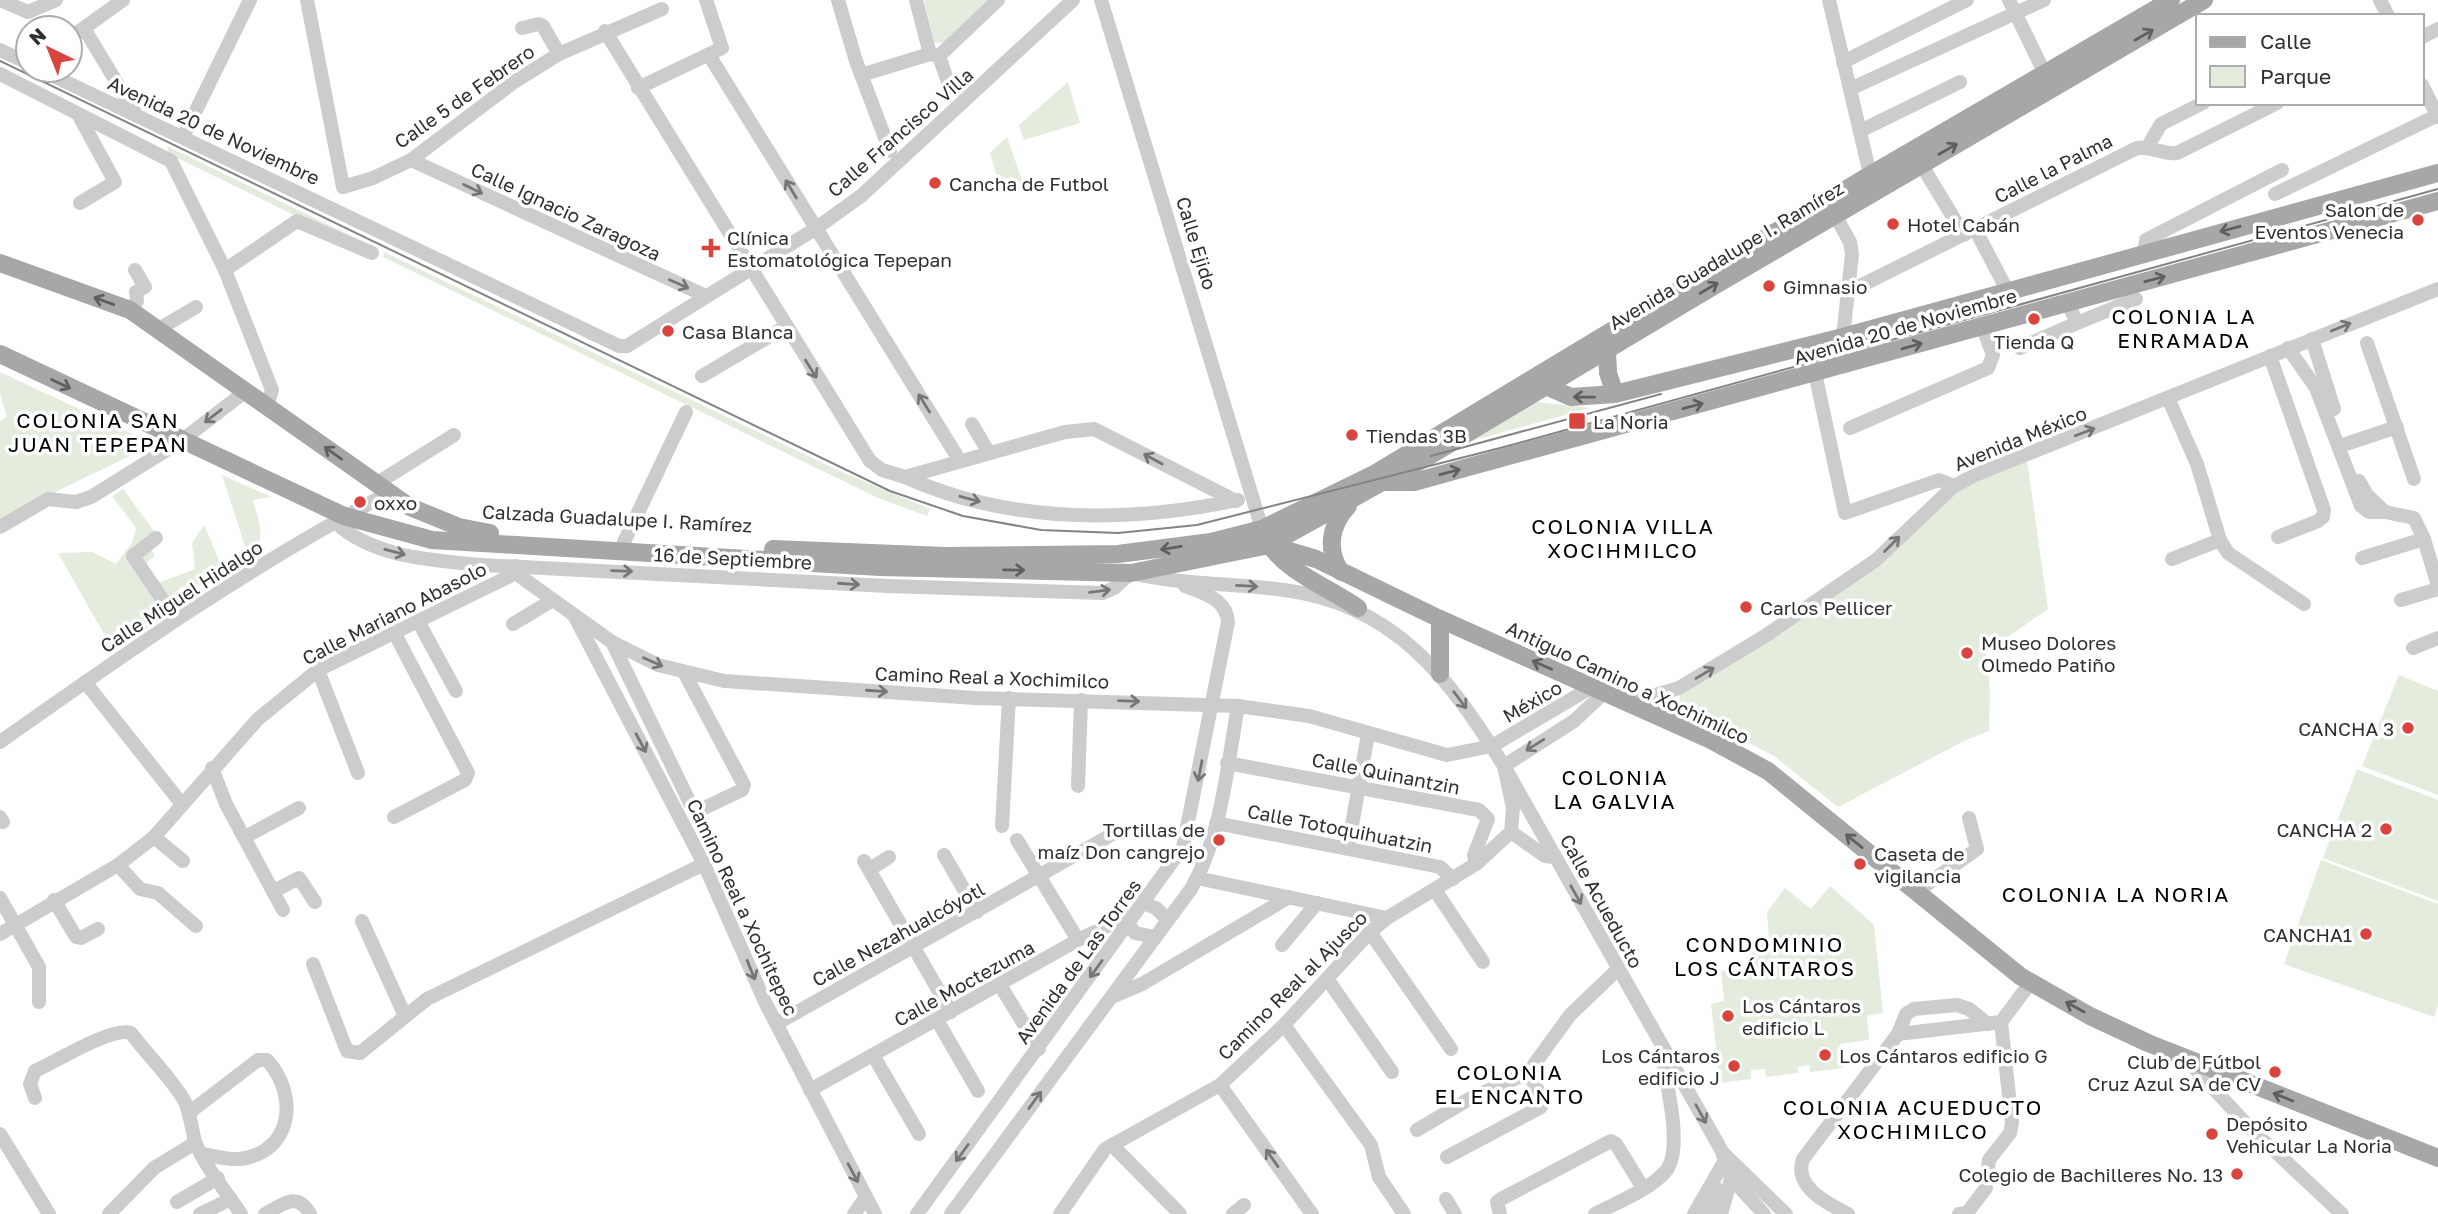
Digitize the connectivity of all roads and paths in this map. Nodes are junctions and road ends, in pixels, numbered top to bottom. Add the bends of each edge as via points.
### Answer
1 (1, 0) edge
2 (56, 0) edge
3 (123, 0) edge
4 (250, 0) edge
5 (307, 0) edge
6 (706, 0) edge
7 (838, 0) edge
8 (916, 0) edge
9 (998, 0) edge
10 (1073, 0) edge
11 (1101, 0) edge
12 (1829, 0) edge
13 (1968, 0) edge
14 (2044, 0) edge
15 (2171, 0) edge
16 (2204, 0) edge
17 (2012, 6) edge
18 (662, 9) dead end
19 (522, 28) dead end
20 (85, 30) joint
21 (605, 31) junction
22 (559, 54) junction
23 (709, 55) junction
24 (935, 55) junction
25 (1843, 62) junction
26 (0, 74) edge
27 (861, 75) junction
28 (2049, 81) junction
29 (1960, 82) dead end
30 (70, 84) edge
31 (638, 88) junction
32 (950, 88) dead end
33 (1850, 89) junction
34 (2424, 89) edge
35 (2199, 105) edge
36 (2273, 105) edge
37 (78, 114) junction
38 (2438, 116) edge
39 (137, 117) junction
40 (1860, 131) junction
41 (183, 137) junction
42 (2148, 146) junction
43 (890, 151) dead end
44 (411, 160) junction
45 (1922, 164) junction
46 (2282, 170) dead end
47 (2438, 173) edge
48 (1872, 183) junction
49 (343, 187) junction
50 (2275, 194) dead end
51 (2438, 201) edge
52 (79, 203) dead end
53 (332, 209) junction
54 (1835, 215) junction
55 (815, 229) junction
56 (1969, 232) junction
57 (372, 253) dead end
58 (2144, 253) junction
59 (0, 263) edge
60 (135, 270) dead end
61 (225, 270) junction
62 (750, 270) junction
63 (2438, 289) edge
64 (2007, 290) junction
65 (1849, 292) junction
66 (706, 296) junction
67 (2136, 299) dead end
68 (2068, 303) junction
69 (196, 307) dead end
70 (130, 310) junction
71 (2077, 323) junction
72 (785, 327) junction
73 (1982, 327) junction
74 (157, 330) junction
75 (1843, 337) junction
76 (2312, 339) junction
77 (633, 343) joint
78 (2367, 343) dead end
79 (2020, 348) dead end
80 (2288, 348) junction
81 (1607, 350) junction
82 (0, 354) edge
83 (2270, 356) junction
84 (1815, 373) junction
85 (702, 376) dead end
86 (1539, 383) junction
87 (2321, 387) junction
88 (246, 391) junction
89 (1615, 394) junction
90 (2168, 398) junction
91 (267, 406) junction
92 (686, 412) dead end
93 (2334, 421) junction
94 (972, 424) dead end
95 (2397, 427) junction
96 (1850, 428) dead end
97 (454, 435) dead end
98 (181, 441) junction
99 (2346, 444) junction
100 (989, 453) junction
101 (960, 461) junction
102 (2350, 466) junction
103 (905, 478) junction
104 (2414, 479) dead end
105 (1383, 482) junction
106 (1954, 486) junction
107 (383, 488) junction
108 (1253, 497) junction
109 (1353, 500) junction
110 (1236, 501) junction
111 (340, 519) junction
112 (0, 527) edge
113 (1265, 537) junction
114 (2278, 537) dead end
115 (156, 538) dead end
116 (2424, 539) junction
117 (2220, 540) junction
118 (624, 542) junction
119 (2172, 558) dead end
120 (2362, 558) dead end
121 (515, 569) junction
122 (1341, 572) junction
123 (1131, 573) junction
124 (1178, 582) junction
125 (2438, 587) edge
126 (2402, 600) dead end
127 (551, 601) junction
128 (2304, 604) dead end
129 (1358, 608) junction
130 (175, 618) junction
131 (575, 618) junction
132 (1440, 619) junction
133 (418, 621) junction
134 (513, 624) dead end
135 (394, 632) junction
136 (2438, 638) edge
137 (612, 642) junction
138 (2413, 648) dead end
139 (318, 670) junction
140 (685, 674) junction
141 (1440, 674) junction
142 (85, 682) junction
143 (456, 691) dead end
144 (1604, 693) junction
145 (1009, 698) junction
146 (1081, 700) junction
147 (1213, 704) junction
148 (1238, 706) junction
149 (1368, 734) junction
150 (0, 742) edge
151 (1492, 746) junction
152 (1227, 763) junction
153 (1504, 766) junction
154 (212, 768) junction
155 (358, 773) dead end
156 (1078, 786) dead end
157 (1360, 788) junction
158 (181, 803) junction
159 (299, 808) dead end
160 (394, 817) dead end
161 (1969, 818) dead end
162 (1216, 823) junction
163 (1002, 826) dead end
164 (1118, 831) dead end
165 (1511, 832) junction
166 (154, 837) junction
167 (245, 838) junction
168 (1017, 840) dead end
169 (1348, 848) junction
170 (944, 855) dead end
171 (889, 857) dead end
172 (1555, 857) junction
173 (183, 861) dead end
174 (704, 864) junction
175 (1476, 864) junction
176 (118, 865) junction
177 (1039, 877) junction
178 (1197, 878) junction
179 (1453, 878) junction
180 (274, 891) junction
181 (1435, 891) junction
182 (1916, 891) junction
183 (1289, 897) junction
184 (0, 898) edge
185 (54, 900) junction
186 (315, 902) dead end
187 (1317, 903) junction
188 (1140, 907) junction
189 (284, 909) dead end
190 (977, 912) junction
191 (1387, 918) junction
192 (1168, 920) junction
193 (362, 921) dead end
194 (16, 924) junction
195 (1128, 924) junction
196 (196, 926) dead end
197 (98, 929) dead end
198 (1370, 932) junction
199 (0, 934) edge
200 (1155, 937) junction
201 (1078, 940) junction
202 (1282, 945) dead end
203 (915, 948) junction
204 (1483, 962) dead end
205 (313, 964) dead end
206 (1618, 969) junction
207 (1328, 980) junction
208 (2031, 982) junction
209 (1000, 985) junction
210 (1112, 997) junction
211 (39, 1002) dead end
212 (951, 1012) junction
213 (405, 1016) junction
214 (937, 1020) junction
215 (1995, 1023) junction
216 (776, 1024) junction
217 (1284, 1025) junction
218 (1898, 1034) junction
219 (1660, 1042) junction
220 (1039, 1049) junction
221 (1451, 1049) dead end
222 (873, 1055) junction
223 (2184, 1057) junction
224 (1392, 1072) dead end
225 (1528, 1073) junction
226 (1220, 1084) junction
227 (810, 1090) junction
228 (978, 1091) dead end
229 (35, 1098) dead end
230 (190, 1112) junction
231 (1417, 1130) dead end
232 (0, 1134) edge
233 (919, 1134) dead end
234 (1112, 1144) junction
235 (199, 1148) junction
236 (1447, 1157) dead end
237 (2438, 1158) edge
238 (1726, 1166) junction
239 (218, 1178) junction
240 (1643, 1188) junction
241 (866, 1197) junction
242 (231, 1199) junction
243 (1446, 1199) dead end
244 (177, 1202) dead end
245 (49, 1214) edge
246 (109, 1214) edge
247 (200, 1214) edge
248 (241, 1214) edge
249 (265, 1214) edge
250 (310, 1214) edge
251 (855, 1214) edge
252 (875, 1214) edge
253 (916, 1214) edge
254 (951, 1214) edge
255 (1059, 1214) edge
256 (1180, 1214) edge
257 (1312, 1214) edge
258 (1404, 1214) edge
259 (1455, 1214) edge
260 (1500, 1214) edge
261 (1595, 1214) edge
262 (1694, 1214) edge
263 (1709, 1214) edge
264 (1721, 1214) edge
265 (1764, 1214) edge
266 (1786, 1214) edge
267 (1848, 1214) edge
268 (1959, 1214) edge
269 (1967, 1214) edge
270 (2342, 1214) edge

1 - 2 street via 28,12
3 - 20 street
4 - 41 street
5 - 49 street
6 - 23 street via 722,48
7 - 27 street
8 - 24 street
9 - 24 street
10 - 55 street, Calle Francisco Villa via 861,196
11 - 108 street, Calle Ejido
12 - 25 street
13 - 25 street
14 - 17 street
15 - 28 main road, Avenida Guadalupe I. Ramírez
28 -> 16 main road, Avenida Guadalupe I. Ramírez
17 - 28 street
17 - 33 street
18 - 21 street, Calle 5 de Febrero
19 - 22 street via 539,24
20 - 39 street
21 - 22 street, Calle 5 de Febrero
21 - 31 street
22 - 44 street, Calle 5 de Febrero via 513,82
23 - 31 street
55 -> 23 street
24 - 27 street
24 - 32 street
25 - 33 street
26 - 37 street
27 - 43 street
45 -> 28 main road, Avenida Guadalupe I. Ramírez
28 - 48 main road, Avenida Guadalupe I. Ramírez
29 - 40 street
30 - 39 street, Avenida 20 de Noviembre
31 - 62 street
33 - 40 street
34 - 38 street
35 - 42 street via 2161,124
36 - 42 street via 2177,153
37 - 52 street via 115,182
37 - 61 street via 171,161
38 - 50 street
39 - 41 street, Avenida 20 de Noviembre
40 - 48 street
41 - 53 street, Avenida 20 de Noviembre
42 - 56 street, Calle la Palma
44 - 49 street, Calle 5 de Febrero
44 -> 66 street, Calle Ignacio Zaragoza
45 - 48 main road, Avenida Guadalupe I. Ramírez
45 - 56 street
46 - 58 street via 2146,240
47 -> 58 main road, Avenida 20 de Noviembre
48 - 54 main road, Avenida Guadalupe I. Ramírez
48 - 86 main road, Avenida Guadalupe I. Ramírez
49 - 53 street
68 -> 51 main road, Avenida 20 de Noviembre
53 - 77 street, Avenida 20 de Noviembre via 619,346
54 - 65 street via 1850,242
81 -> 54 main road, Avenida Guadalupe I. Ramírez
55 - 62 street, Calle Francisco Villa
101 -> 55 street
56 - 64 street
56 - 65 street, Calle la Palma
57 - 61 street via 297,221
58 - 64 main road, Avenida 20 de Noviembre
70 -> 59 main road, Calzada Guadalupe I. Ramírez
60 - 70 street via 145,287 136,292 137,301
61 - 91 street via 272,390
62 - 66 street, Calle Francisco Villa
62 - 72 street
76 -> 63 street, Avenida México
64 - 75 main road, Avenida 20 de Noviembre
65 - 75 street
66 - 77 street, Calle Francisco Villa
67 - 71 street
68 - 71 street
68 - 73 main road, Avenida 20 de Noviembre
69 - 74 street
70 - 74 main road, Calzada Guadalupe I. Ramírez
71 - 79 street
72 - 85 street
72 -> 103 street via 870,461
84 -> 73 main road, Avenida 20 de Noviembre
73 - 96 street via 1993,355 1988,368
74 - 88 main road, Calzada Guadalupe I. Ramírez
75 - 89 main road, Avenida 20 de Noviembre
76 - 80 street, Avenida México
76 - 87 street
78 - 95 street
80 - 83 street, Avenida México
80 - 87 street
81 - 86 main road, Avenida Guadalupe I. Ramírez
81 - 89 main road
82 -> 98 main road, Calzada Guadalupe I. Ramírez
83 - 90 street, Avenida México
83 - 114 street via 2324,510 2318,521
105 -> 84 main road, Avenida 20 de Noviembre via 1414,482
84 - 106 street via 1845,513 1940,480
89 -> 86 main road, Avenida 20 de Noviembre via 1571,397
86 - 105 main road, Avenida Guadalupe I. Ramírez
86 - 113 main road, Avenida Guadalupe I. Ramírez
87 - 93 street
88 - 91 main road, Calzada Guadalupe I. Ramírez
88 -> 98 street
106 -> 90 street, Avenida México
90 - 117 street via 2197,464
107 -> 91 main road, Calzada Guadalupe I. Ramírez
92 - 118 street
93 - 99 street
93 - 102 street
94 - 100 street
95 - 99 street
95 - 104 street
97 - 107 street, Calle Miguel Hidalgo
98 - 111 main road, Calzada Guadalupe I. Ramírez
98 - 112 street via 91,497 76,502 48,499
99 - 102 street
100 - 101 street
110 -> 100 street via 1094,429 1065,432
101 - 103 street
102 - 116 street via 2361,506 2369,512 2414,518
103 -> 110 street via 1030,512 1101,517
105 - 109 main road, Avenida Guadalupe I. Ramírez
144 -> 106 street, Avenida México via 1655,695 1679,688 1876,560
107 - 111 street, Calle Miguel Hidalgo
107 - 118 main road, Calzada Guadalupe I. Ramírez via 410,507 476,532
108 - 110 street
108 - 113 street, Calle Ejido
109 - 113 main road, Avenida Guadalupe I. Ramírez
109 - 122 main road via 1334,526 1334,561
111 -> 121 street, 16 de Septiembre via 362,542 415,557
111 -> 123 main road, Calzada Guadalupe I. Ramírez via 432,540 880,567
111 - 130 street, Calle Miguel Hidalgo
113 -> 118 main road, Calzada Guadalupe I. Ramírez via 1118,554 945,556
113 - 122 main road, Antiguo Camino a Xochimilco
113 - 123 main road, Calzada Guadalupe I. Ramírez
113 - 129 main road via 1287,566
115 - 130 street via 133,556
116 - 120 street
116 - 125 street
117 - 119 street
117 - 128 street via 2228,553
121 -> 123 street, 16 de Septiembre via 1103,593
121 - 127 street, Camino Real a Xochimilco
121 - 133 street, Calle Mariano Abasolo
122 - 132 main road, Antiguo Camino a Xochimilco
123 - 124 street, Calle Acueducto
124 -> 129 street, Calle Acueducto via 1286,590
124 - 147 street, Avenida de Las Torres via 1219,601 1227,613
125 - 126 street
127 - 131 street, Camino Real a Xochimilco
127 - 134 street
129 - 141 street, Calle Acueducto
130 - 142 street, Calle Miguel Hidalgo
131 - 137 street, Camino Real a Xochimilco
131 -> 174 street, Camino Real a Xochitepec
132 - 141 main road
144 -> 132 main road, Antiguo Camino a Xochimilco
133 - 135 street, Calle Mariano Abasolo
133 - 143 street
135 - 139 street, Calle Mariano Abasolo
135 - 160 street via 468,773 465,780
136 - 138 street
137 -> 140 street, Camino Real a Xochimilco
137 - 140 street via 691,805 702,809 744,785
139 - 154 street, Calle Mariano Abasolo via 258,719
139 - 155 street
140 -> 145 street, Camino Real a Xochimilco via 724,681
141 -> 151 street, Calle Acueducto
142 - 150 street, Calle Miguel Hidalgo
142 - 158 street
144 - 151 street, México
144 -> 153 street via 1574,721
182 -> 144 main road, Antiguo Camino a Xochimilco via 1768,771 1711,740
145 - 146 street, Camino Real a Xochimilco
145 - 163 street
146 -> 147 street, Camino Real a Xochimilco
146 - 156 street
147 - 148 street, Camino Real a Xochimilco
147 -> 188 street, Avenida de Las Torres via 1183,847
148 - 149 street, Camino Real a Xochimilco via 1308,716
148 - 152 street
149 - 151 street, Camino Real a Xochimilco via 1447,755
149 - 157 street
151 - 153 street, Calle Acueducto
152 - 157 street, Calle Quinantzin
152 - 162 street
153 - 165 street via 1513,808
153 - 172 street, Calle Acueducto
154 - 158 street, Calle Mariano Abasolo
154 - 167 street
157 - 169 street
157 - 175 street, Calle Quinantzin via 1485,814 1488,819 1474,855
158 - 166 street, Calle Mariano Abasolo
159 - 167 street
161 - 182 street via 1977,849
162 - 169 street, Calle Totoquihuatzin
162 - 178 street
164 - 177 street, Calle Nezahualcóyotl
165 - 172 street via 1545,856
165 - 175 street, Camino Real al Ajusco
166 - 173 street
166 - 176 street, Calle Mariano Abasolo
167 - 180 street
168 - 177 street
169 - 179 street, Calle Totoquihuatzin via 1440,867
170 - 190 street
171 - 203 street via 867,864
172 -> 206 street, Calle Acueducto
174 - 213 street via 427,999
174 -> 216 street, Camino Real a Xochitepec
175 - 179 street, Camino Real al Ajusco
176 - 185 street, Calle Mariano Abasolo
176 - 196 street via 140,890 158,893
177 - 190 street, Calle Nezahualcóyotl
177 - 201 street
178 - 183 street
178 - 192 street
179 - 181 street, Camino Real al Ajusco
180 - 186 street via 299,878
180 - 189 street
181 - 191 street, Camino Real al Ajusco
181 - 204 street
182 - 208 main road, Antiguo Camino a Xochimilco
183 - 187 street
183 - 210 street
184 - 194 street
185 - 194 street, Calle Mariano Abasolo
185 - 197 street via 76,937
187 - 191 street
187 - 202 street
188 - 192 street via 1156,908
188 - 195 street, Avenida de Las Torres
188 - 201 street, Calle Moctezuma
190 - 203 street, Calle Nezahualcóyotl
191 - 198 street, Camino Real al Ajusco
192 - 200 street
193 - 213 street
194 - 199 street, Calle Mariano Abasolo
194 - 211 street via 39,967
195 - 200 street via 1135,933
195 -> 220 street, Avenida de Las Torres
198 - 207 street, Camino Real al Ajusco
198 - 221 street
200 - 210 street
201 - 209 street, Calle Moctezuma
203 - 212 street
203 - 216 street, Calle Nezahualcóyotl
205 - 213 street via 347,1051 360,1053
206 - 219 street, Calle Acueducto
206 - 225 street via 1570,1015
207 - 217 street, Camino Real al Ajusco
207 - 224 street
208 - 215 street
223 -> 208 main road, Antiguo Camino a Xochimilco via 2090,1016
209 - 212 street, Calle Moctezuma
209 - 220 street
254 -> 210 street
212 - 214 street, Calle Moctezuma
214 - 222 street, Calle Moctezuma
214 - 228 street
215 - 218 street
215 - 218 street via 1957,1005 1914,1009 1906,1014
215 - 269 street via 2012,1123 2010,1133 1989,1160 1986,1188
216 - 227 street, Camino Real a Xochitepec
217 - 226 street, Camino Real al Ajusco
217 - 258 street via 1371,1146 1379,1177
218 - 267 street via 1800,1168 1806,1185
219 -> 238 street, Calle Acueducto
219 - 240 street via 1673,1160 1658,1179
220 -> 253 street, Avenida de Las Torres
222 - 227 street, Calle Moctezuma
222 - 233 street
237 -> 223 main road, Antiguo Camino a Xochimilco
223 - 270 street via 2250,1128
225 - 231 street via 1471,1098
225 - 236 street via 1543,1100 1541,1107
226 - 234 street, Camino Real al Ajusco
257 -> 226 street
227 -> 241 street, Camino Real a Xochitepec
229 - 230 street via 30,1084 35,1071 125,1030 166,1072
230 - 235 street
230 - 235 street via 258,1060 267,1060 285,1084 288,1114 262,1152 239,1159
232 - 245 street
234 - 255 street, Camino Real al Ajusco via 1099,1155
234 - 256 street
235 - 239 street
235 - 246 street via 154,1168
238 - 262 street
238 - 263 street
238 - 264 street
238 - 265 street, Calle Acueducto
238 - 266 street, Calle Acueducto
239 - 242 street
239 - 244 street
240 - 260 street via 1611,1141 1501,1199 1497,1202
240 - 261 street
241 - 251 street
241 - 252 street, Camino Real a Xochitepec
242 - 247 street
242 - 248 street
243 - 259 street
249 - 250 street via 298,1201
268 - 269 street

